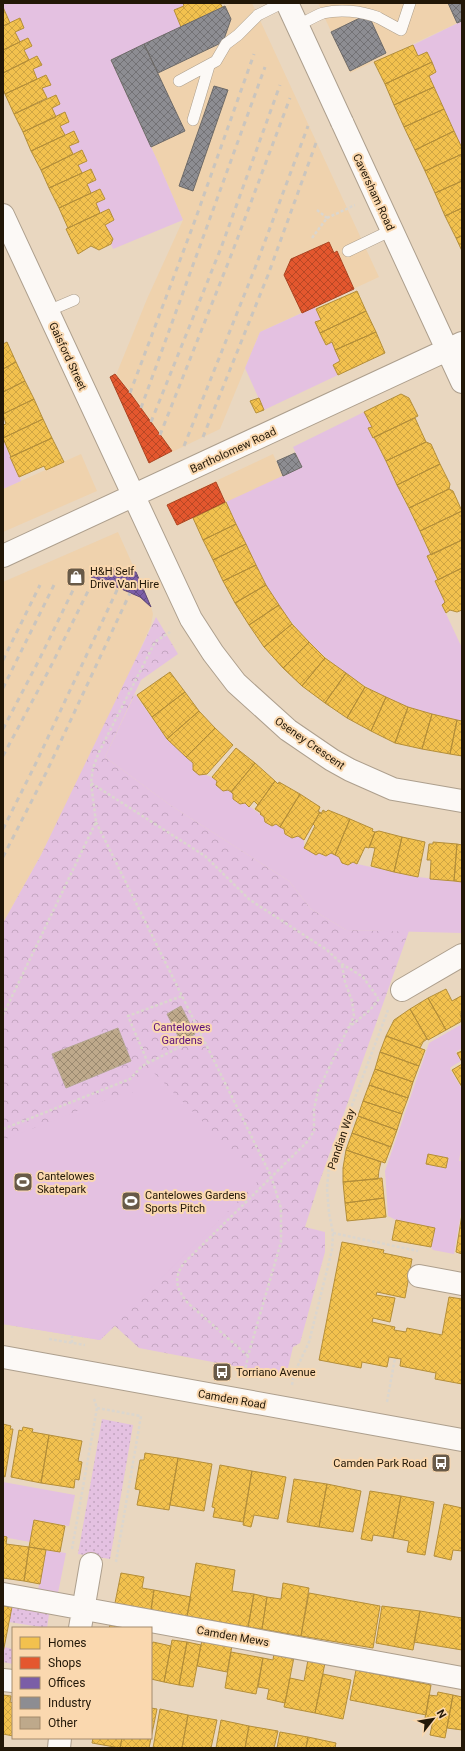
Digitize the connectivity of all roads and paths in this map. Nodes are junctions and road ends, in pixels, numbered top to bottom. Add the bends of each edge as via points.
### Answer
1 (282, 3) edge
2 (287, 3) edge
3 (410, 3) edge
4 (297, 26) junction
5 (209, 66) junction
6 (179, 81) dead end
7 (193, 120) dead end
8 (376, 196) junction
9 (317, 210) dead end
10 (3, 215) edge
11 (327, 218) junction
12 (392, 230) junction
13 (312, 238) dead end
14 (348, 251) dead end
15 (74, 300) dead end
16 (48, 311) junction
17 (455, 346) edge
18 (462, 382) edge
19 (133, 497) junction
20 (3, 556) edge
21 (191, 619) junction
22 (91, 783) junction
23 (462, 801) edge
24 (96, 822) junction
25 (462, 955) edge
26 (342, 964) junction
27 (182, 996) junction
28 (397, 996) junction
29 (379, 999) junction
30 (3, 1015) edge
31 (348, 1028) junction
32 (202, 1036) junction
33 (148, 1063) junction
34 (3, 1129) edge
35 (271, 1176) junction
36 (333, 1233) junction
37 (419, 1276) joint
38 (462, 1284) edge
39 (72, 1336) dead end
40 (72, 1343) dead end
41 (248, 1356) junction
42 (3, 1357) edge
43 (395, 1358) dead end
44 (94, 1400) dead end
45 (239, 1400) junction
46 (97, 1408) junction
47 (289, 1409) junction
48 (382, 1426) junction
49 (462, 1440) edge
50 (71, 1553) dead end
51 (91, 1564) dead end
52 (115, 1568) dead end
53 (3, 1594) edge
54 (82, 1618) edge
55 (139, 1627) edge
56 (152, 1629) edge
57 (462, 1678) edge

1 - 5 lane, bridge via 258,15 226,44 216,61
2 - 4 main road, Caversham Road, bridge
3 - 4 lane, bridge via 400,30 377,17 355,12 323,13
4 - 8 main road, Caversham Road, bridge
5 - 6 lane
5 - 7 lane
8 - 11 path
8 - 12 main road, Caversham Road
9 - 11 path
10 - 16 main road, Gaisford Street
11 - 13 path
12 - 14 lane
12 - 17 main road, Caversham Road
15 - 16 lane
16 - 19 main road, Gaisford Street
17 - 18 main road, Caversham Road
17 - 19 main road, Bartholomew Road
19 - 20 main road, Bartholomew Road
19 - 21 main road, Oseney Crescent
21 - 22 path via 155,642 99,752
21 - 23 main road, Oseney Crescent via 236,683 288,730 332,760 393,789
22 - 24 path
22 - 26 path via 205,856 250,900 326,950
24 - 27 path
24 - 30 path
25 - 28 main road
26 - 29 path via 363,977
26 - 31 path via 354,1016
27 - 32 path
27 - 33 path via 128,1016
28 - 29 path
28 - 36 path, Pandian Way via 386,1015 329,1166 327,1188
29 - 31 path
31 - 35 path via 318,1091 314,1109 314,1131 307,1142
32 - 33 path
32 - 35 path
33 - 34 path via 130,1079
35 - 41 path via 281,1208 280,1242
35 - 41 path via 184,1263 176,1279 182,1296 188,1303
36 - 37 path via 424,1252
36 - 47 path, Pandian Way via 332,1250 309,1342 294,1374
37 - 38 main road
39 - 40 path
41 - 45 path
42 - 45 main road, Camden Road
43 - 48 path
44 - 46 path
45 - 47 main road, Camden Road
46 - 50 path
46 - 52 path via 141,1416
47 - 48 main road, Camden Road
48 - 49 main road, Camden Road
51 - 54 main road
53 - 54 main road, Camden Mews
54 - 55 main road, Camden Mews
56 - 57 main road, Camden Mews

